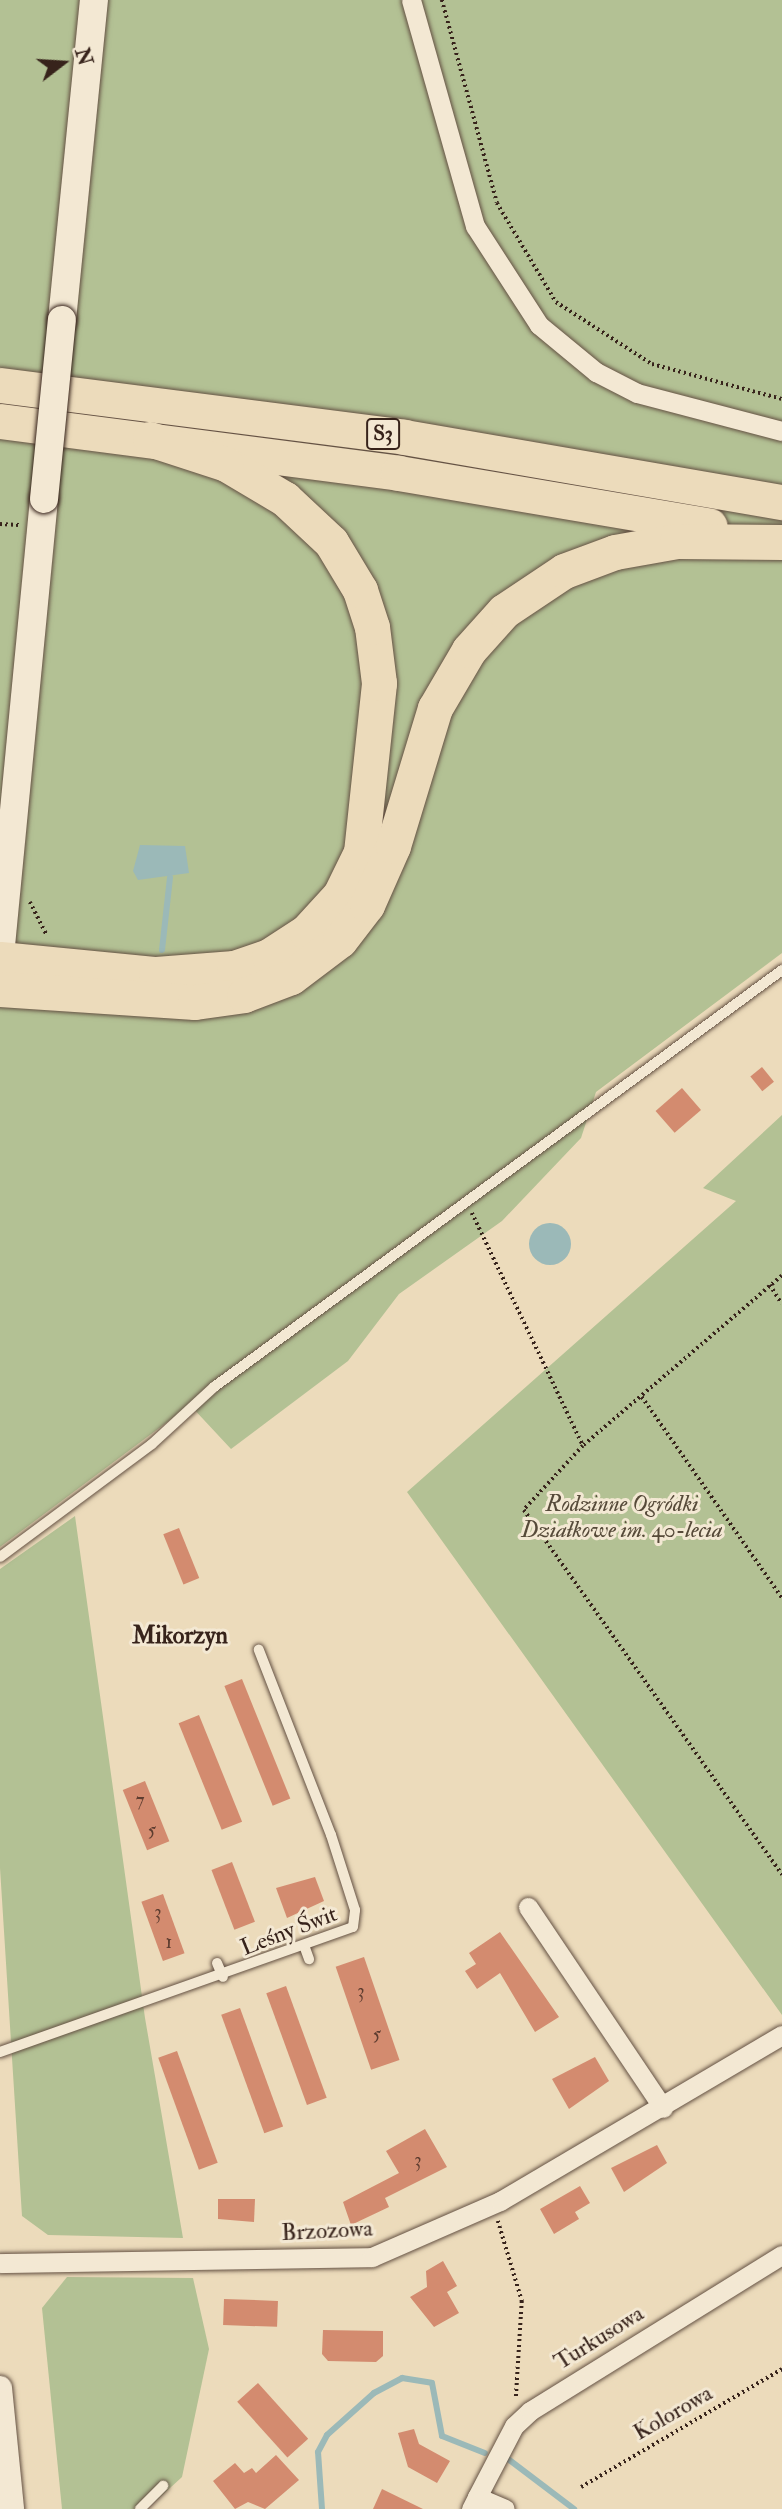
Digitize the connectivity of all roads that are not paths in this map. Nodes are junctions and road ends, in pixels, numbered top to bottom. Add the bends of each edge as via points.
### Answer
1 (94, 0) edge
2 (411, 0) edge
3 (0, 385) edge
4 (0, 421) edge
5 (782, 431) edge
6 (150, 439) junction
7 (782, 502) edge
8 (782, 541) edge
9 (0, 957) edge
10 (782, 970) edge
11 (0, 989) edge
12 (0, 1557) edge
13 (259, 1650) dead end
14 (527, 1907) dead end
15 (304, 1948) junction
16 (309, 1959) dead end
17 (217, 1963) dead end
18 (222, 1977) junction
19 (782, 2035) edge
20 (0, 2052) edge
21 (663, 2108) junction
22 (782, 2255) edge
23 (0, 2263) edge
24 (0, 2388) edge
25 (163, 2486) dead end
26 (474, 2503) edge
27 (12, 2509) edge
28 (140, 2509) edge
29 (505, 2509) edge

1 - 9 main road, bridge
2 - 5 street via 475,226 539,326 596,372 637,393
3 - 7 highway, S3 via 417,439
4 - 6 highway, S3
6 - 8 highway, S3 via 505,490
6 - 9 highway via 226,464 285,499 331,542 360,590 380,683 361,852 340,895 306,932 270,956 234,968 156,974
8 - 11 highway via 677,541 615,552 564,570 504,611 468,649 435,708 393,846 367,905 340,940 291,977 244,995 195,1002
10 - 12 lane via 465,1203
13 - 15 lane, Leśny Świt via 355,1910 353,1927
14 - 21 street
15 - 16 lane
15 - 18 lane, Leśny Świt
17 - 18 lane
18 - 20 lane, Leśny Świt via 184,1995
19 - 21 street, Brzozowa
21 - 23 street, Brzozowa via 500,2201 372,2257
22 - 26 street, Turkusowa via 592,2370 514,2426
24 - 27 street
25 - 28 lane
26 - 29 street

